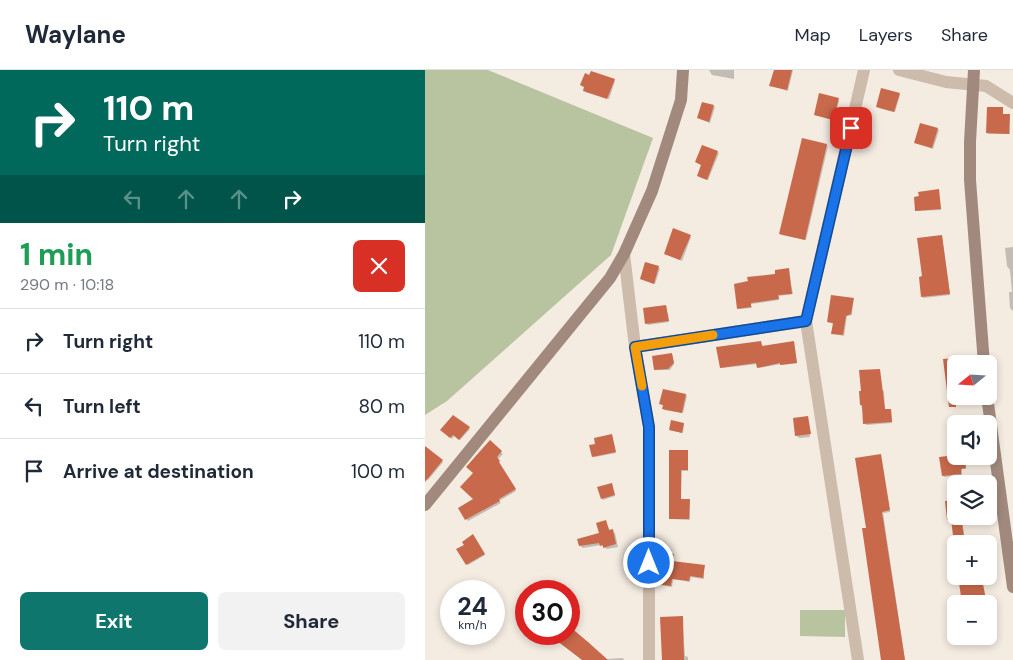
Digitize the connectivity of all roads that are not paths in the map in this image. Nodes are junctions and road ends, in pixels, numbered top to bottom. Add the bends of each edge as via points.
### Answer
1 (683, 70) edge
2 (864, 70) edge
3 (899, 70) edge
4 (974, 70) edge
5 (974, 86) junction
6 (1013, 103) edge
7 (624, 254) junction
8 (806, 321) junction
9 (635, 347) junction
10 (983, 355) edge
11 (988, 405) edge
12 (425, 506) edge
13 (1013, 587) edge
14 (649, 660) edge
15 (858, 660) edge

1 - 7 street via 681,100 661,164
2 - 8 street
3 - 5 street
4 - 5 street
5 - 6 street via 986,86
5 - 10 street via 970,180
7 - 9 street
7 - 12 street via 610,278
8 - 9 street
8 - 15 street
9 - 14 street via 649,427
11 - 13 street

